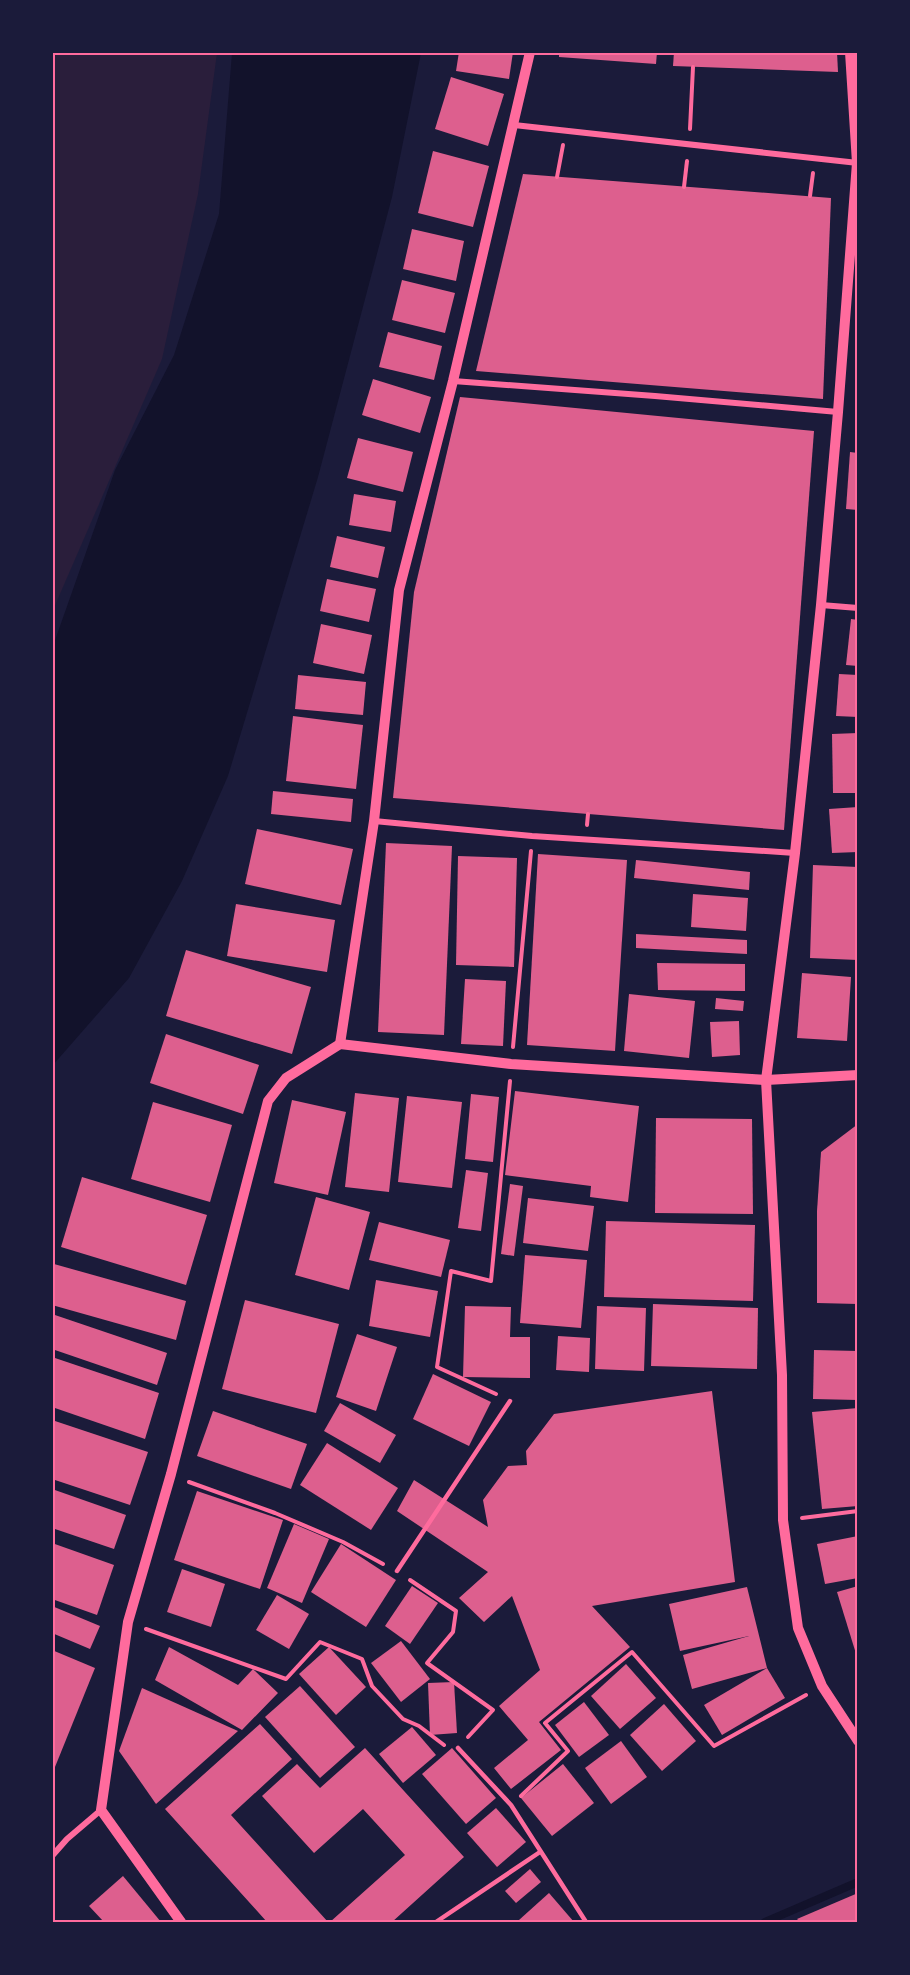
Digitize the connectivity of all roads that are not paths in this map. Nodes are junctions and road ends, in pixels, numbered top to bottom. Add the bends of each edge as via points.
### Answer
1 (530, 52) edge
2 (850, 52) edge
3 (514, 125) junction
4 (857, 163) edge
5 (453, 381) junction
6 (838, 412) junction
7 (821, 605) junction
8 (858, 608) edge
9 (374, 821) junction
10 (795, 853) junction
11 (340, 1044) junction
12 (858, 1075) edge
13 (766, 1080) junction
14 (510, 1401) road end
15 (397, 1571) road end
16 (858, 1741) edge
17 (458, 1748) road end
18 (101, 1810) junction
19 (540, 1852) junction
20 (52, 1856) edge
21 (181, 1923) edge
22 (436, 1923) edge
23 (586, 1923) edge

1 - 3 street
2 - 4 street
3 - 4 street
3 - 5 street
4 - 6 street
5 - 6 street
5 - 9 street via 399,590
6 - 7 street
7 - 8 street
7 - 10 street
9 - 10 street
9 - 11 street
10 - 13 street
11 - 13 street via 511,1064
11 - 18 street via 286,1078 268,1101 171,1474 128,1622
12 - 13 street
13 - 16 street via 782,1376 783,1520 798,1628 822,1686
14 - 15 lane
17 - 19 lane via 511,1805
18 - 20 street
18 - 21 street
19 - 22 lane
19 - 23 lane

